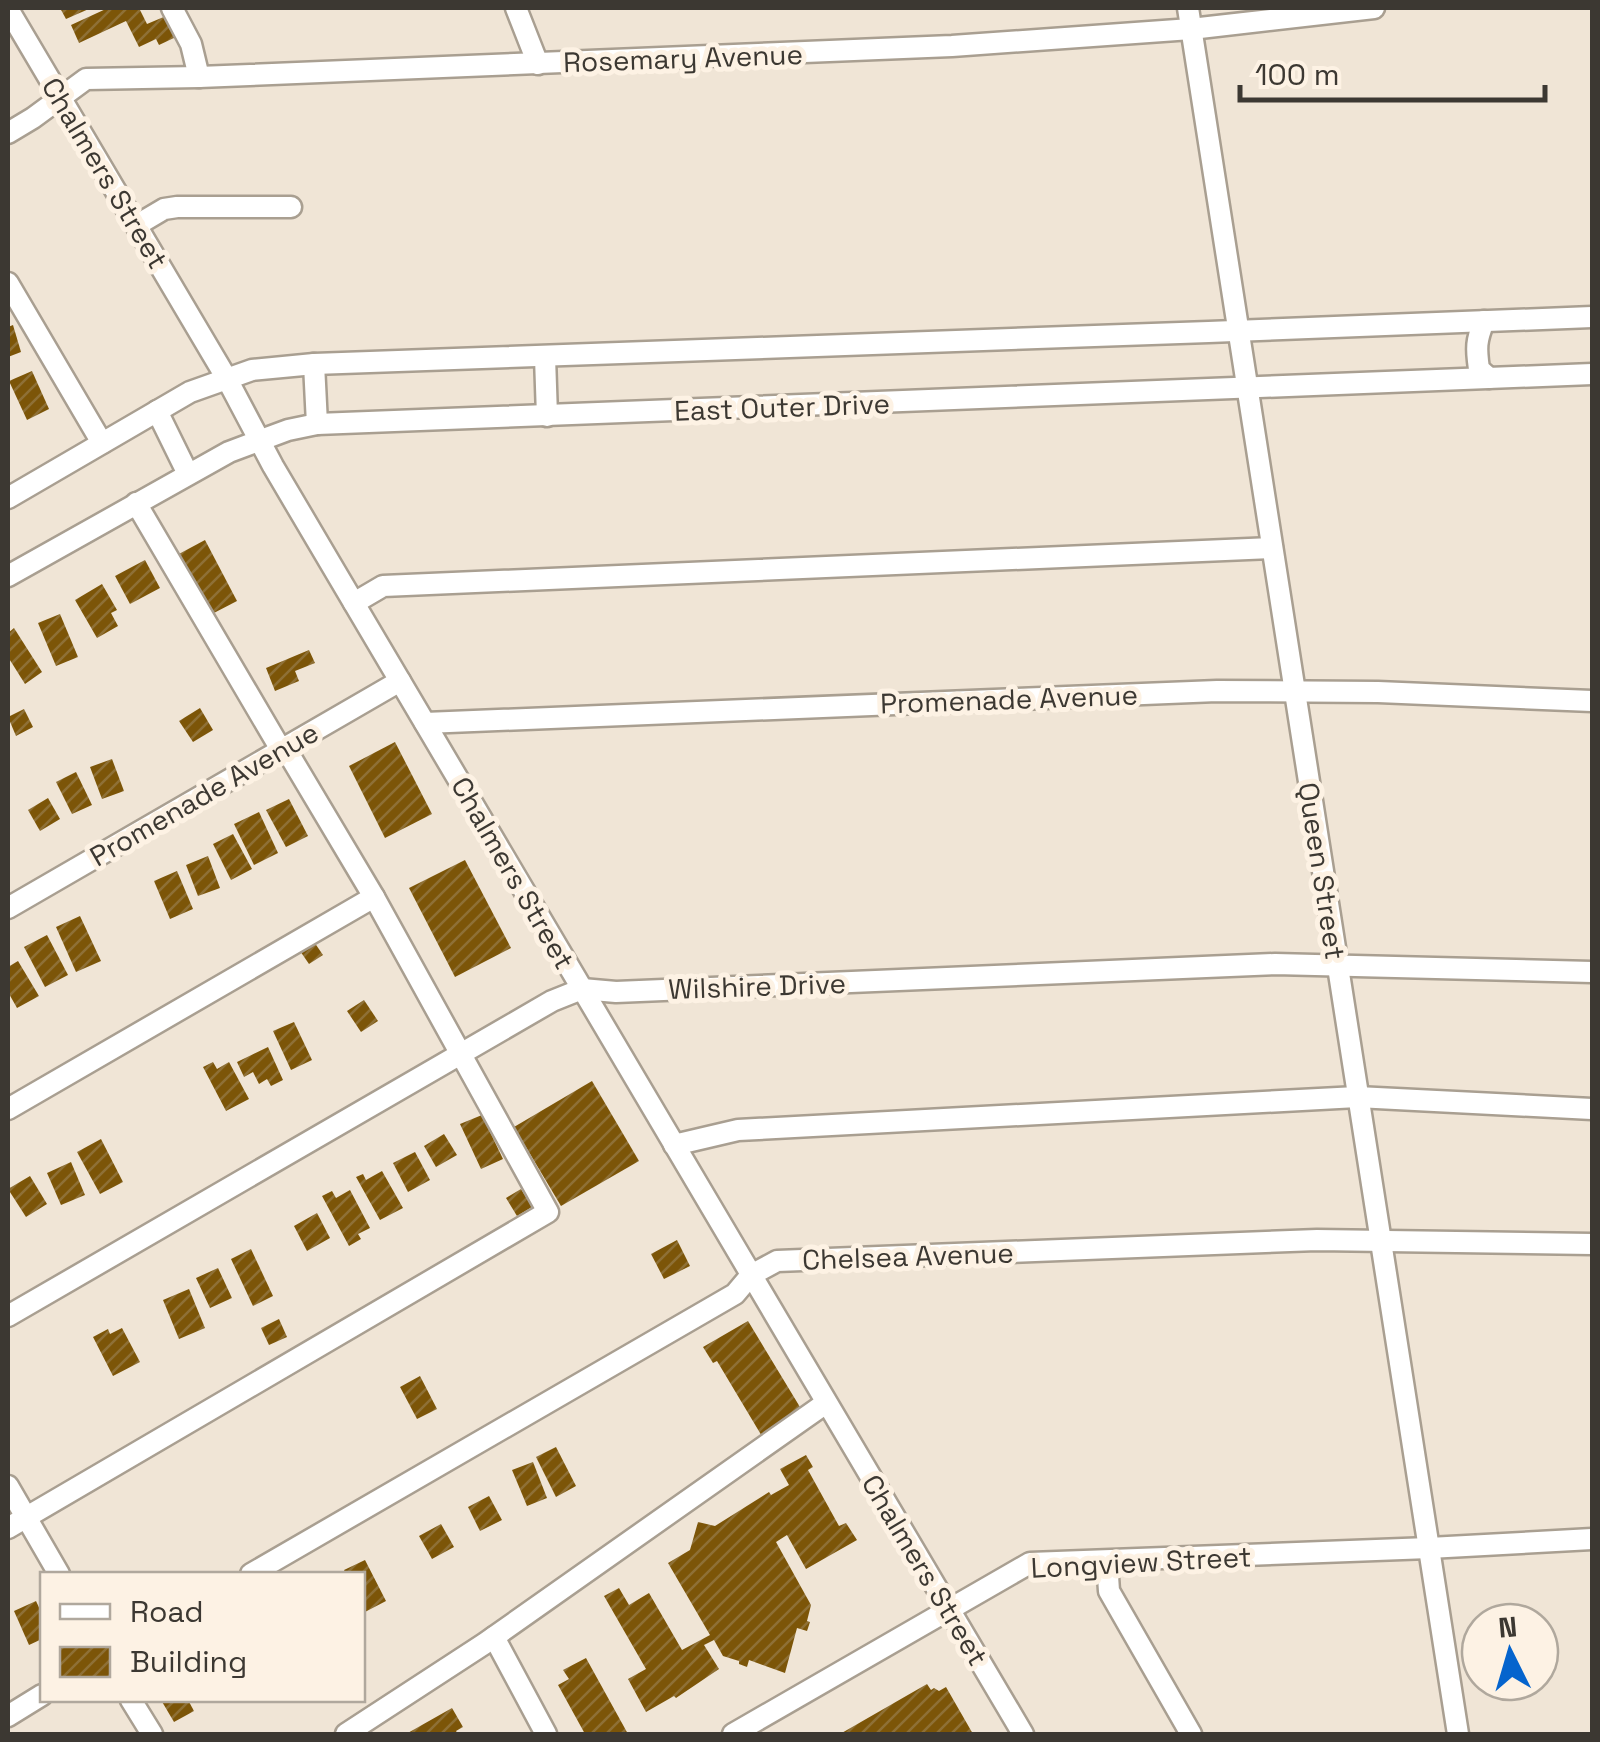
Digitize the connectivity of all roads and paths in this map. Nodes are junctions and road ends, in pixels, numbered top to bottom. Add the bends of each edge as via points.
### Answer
1 (172, 8) edge
2 (516, 8) edge
3 (1374, 8) edge
4 (8, 9) edge
5 (1190, 18) edge
6 (538, 64) junction
7 (199, 77) junction
8 (59, 98) junction
9 (8, 133) edge
10 (291, 208) dead end
11 (137, 225) junction
12 (8, 282) edge
13 (1592, 317) edge
14 (1484, 321) junction
15 (1239, 329) junction
16 (546, 358) junction
17 (314, 364) junction
18 (1592, 374) edge
19 (227, 378) junction
20 (1490, 378) junction
21 (1248, 389) junction
22 (157, 411) junction
23 (547, 416) junction
24 (318, 424) junction
25 (259, 439) junction
26 (102, 443) junction
27 (188, 474) junction
28 (8, 498) edge
29 (136, 503) junction
30 (1272, 548) junction
31 (8, 576) edge
32 (354, 603) junction
33 (400, 681) junction
34 (1294, 691) junction
35 (1592, 701) edge
36 (425, 722) junction
37 (282, 747) junction
38 (374, 897) junction
39 (8, 908) edge
40 (1337, 965) junction
41 (1592, 972) edge
42 (582, 989) junction
43 (460, 1054) junction
44 (1357, 1097) junction
45 (8, 1109) edge
46 (1592, 1109) edge
47 (674, 1145) junction
48 (1380, 1240) junction
49 (1592, 1244) edge
50 (751, 1275) junction
51 (8, 1316) edge
52 (826, 1403) junction
53 (8, 1486) edge
54 (17, 1523) edge
55 (1592, 1539) edge
56 (1429, 1548) junction
57 (1108, 1560) junction
58 (56, 1572) edge
59 (254, 1572) edge
60 (949, 1610) junction
61 (494, 1637) junction
62 (40, 1697) edge
63 (132, 1702) edge
64 (8, 1716) edge
65 (152, 1734) edge
66 (346, 1734) edge
67 (546, 1734) edge
68 (734, 1734) edge
69 (1023, 1734) edge
70 (1191, 1734) edge
71 (1458, 1734) edge

1 - 7 street
2 - 6 street
3 - 5 street, Rosemary Avenue
4 - 8 street, Chalmers Street
5 - 6 street, Rosemary Avenue via 952,46
5 - 15 street, Queen Street
6 - 7 street, Rosemary Avenue
7 - 8 street, Rosemary Avenue via 86,79
8 - 9 street, Rosemary Avenue
8 - 11 street, Chalmers Street
10 - 11 street via 177,207
11 - 19 street, Chalmers Street
12 - 26 street
13 - 14 street, East Outer Drive
14 - 15 street, East Outer Drive
14 - 20 street via 1476,342 1479,369
15 - 16 street, East Outer Drive
15 - 21 street, Queen Street
16 - 17 street, East Outer Drive
16 - 23 street
17 - 19 street, East Outer Drive
17 - 24 street
18 - 20 street, East Outer Drive
19 - 22 street, East Outer Drive
19 - 25 street, Chalmers Street
20 - 21 street, East Outer Drive
21 - 23 street, East Outer Drive
21 - 30 street, Queen Street
22 - 26 street, East Outer Drive
22 - 27 street
23 - 24 street, East Outer Drive
24 - 25 street, East Outer Drive
25 - 27 street, East Outer Drive
25 - 32 street, Chalmers Street
26 - 28 street, East Outer Drive
27 - 29 street, East Outer Drive
29 - 31 street, East Outer Drive
29 - 37 street
30 - 32 street via 383,586
30 - 34 street, Queen Street
32 - 33 street, Chalmers Street
33 - 36 street, Chalmers Street
33 - 37 street, Promenade Avenue
34 - 35 street, Promenade Avenue
34 - 36 street, Promenade Avenue
34 - 40 street, Queen Street
36 - 42 street, Chalmers Street
37 - 38 street
37 - 39 street, Promenade Avenue
38 - 43 street
38 - 45 street
40 - 41 street, Wilshire Drive
40 - 42 street, Wilshire Drive
40 - 44 street, Queen Street
42 - 43 street, Wilshire Drive
42 - 47 street, Chalmers Street
43 - 51 street, Wilshire Drive
43 - 54 street via 548,1212
44 - 46 street
44 - 47 street via 738,1130
44 - 48 street, Queen Street
47 - 50 street, Chalmers Street
48 - 49 street, Chelsea Avenue
48 - 50 street, Chelsea Avenue via 776,1261
48 - 56 street, Queen Street
50 - 52 street, Chalmers Street
50 - 59 street, Chelsea Avenue via 735,1294
52 - 60 street, Chalmers Street
52 - 61 street
53 - 54 street
54 - 58 street
55 - 56 street, Longview Street
56 - 57 street, Longview Street
56 - 71 street, Queen Street
57 - 60 street, Longview Street via 1030,1563
57 - 70 street via 1109,1591
60 - 68 street, Longview Street
60 - 69 street, Chalmers Street
61 - 66 street
61 - 67 street
62 - 64 street
63 - 65 street

